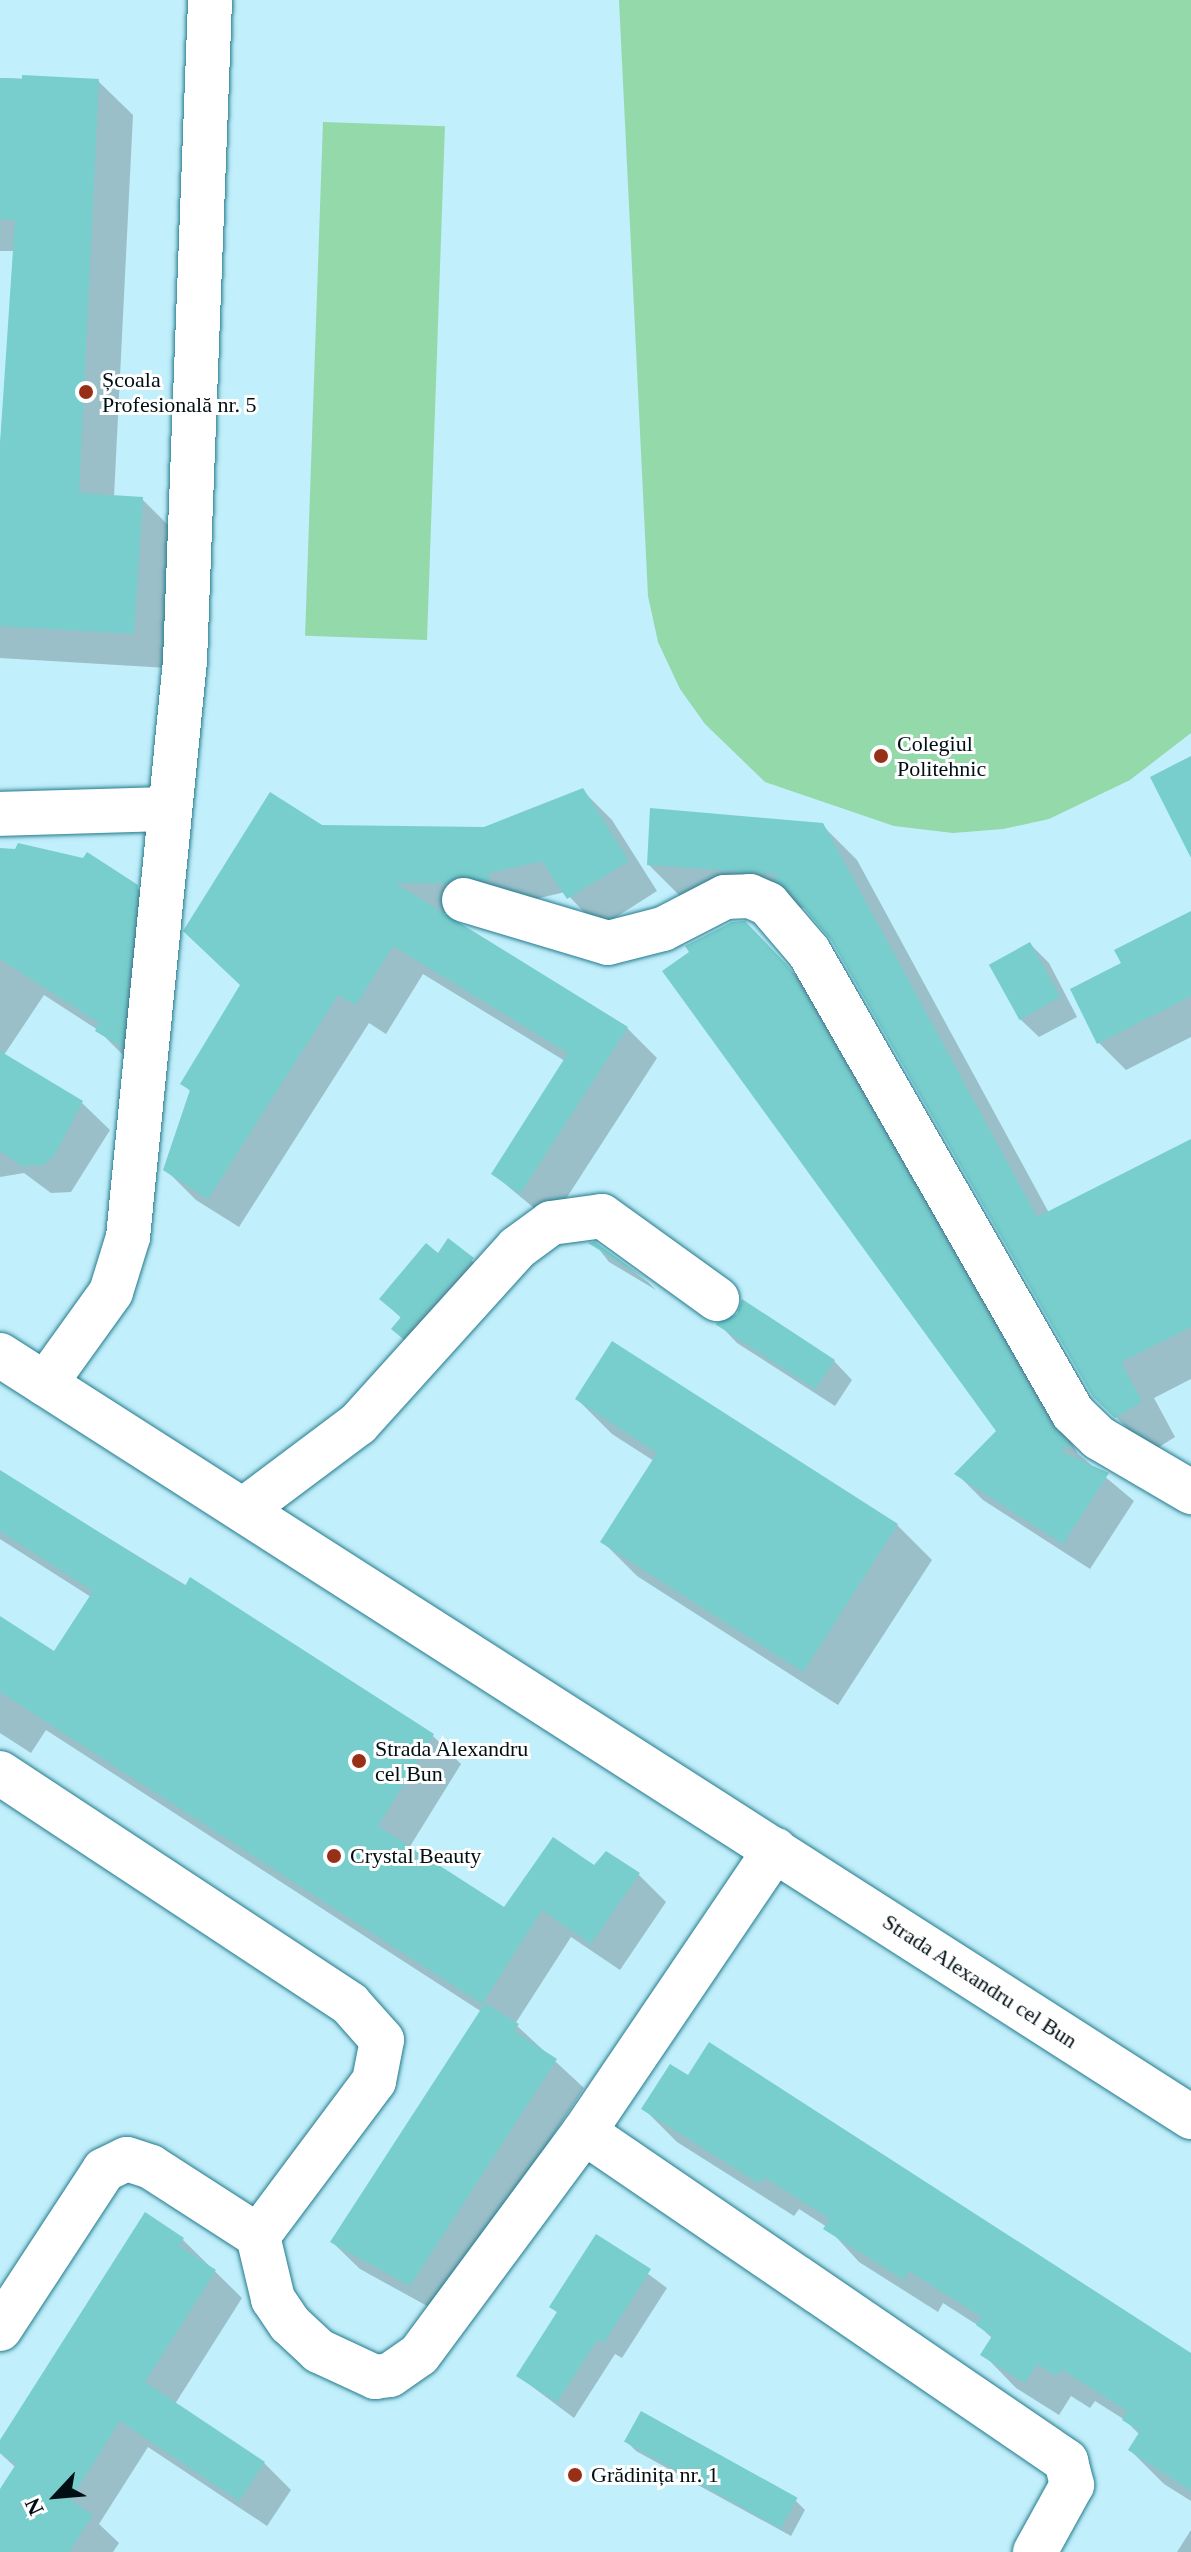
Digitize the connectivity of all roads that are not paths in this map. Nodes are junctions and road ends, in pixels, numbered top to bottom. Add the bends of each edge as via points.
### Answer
1 (210, 0) edge
2 (170, 809) junction
3 (0, 814) edge
4 (464, 900) dead end
5 (717, 1299) dead end
6 (0, 1355) edge
7 (45, 1384) junction
8 (1191, 1492) edge
9 (243, 1510) junction
10 (0, 1773) edge
11 (775, 1850) junction
12 (1191, 2117) edge
13 (584, 2132) junction
14 (258, 2236) junction
15 (0, 2329) edge
16 (1035, 2552) edge

1 - 2 street via 185,661
2 - 3 street
2 - 7 street via 128,1237 111,1292
4 - 8 street via 608,943 663,929 725,897 750,896 768,904 809,952 1073,1413 1099,1438
5 - 9 street via 602,1216 551,1223 517,1248 358,1424
6 - 7 street, Strada Alexandru cel Bun
7 - 9 street, Strada Alexandru cel Bun
9 - 11 street, Strada Alexandru cel Bun
10 - 14 street via 350,2004 382,2040 374,2081
11 - 12 street, Strada Alexandru cel Bun
11 - 13 street
13 - 14 street via 419,2355 390,2375 375,2377 339,2364 290,2324 273,2299
13 - 16 street via 1066,2461 1072,2485
14 - 15 street via 151,2167 127,2159 104,2170

